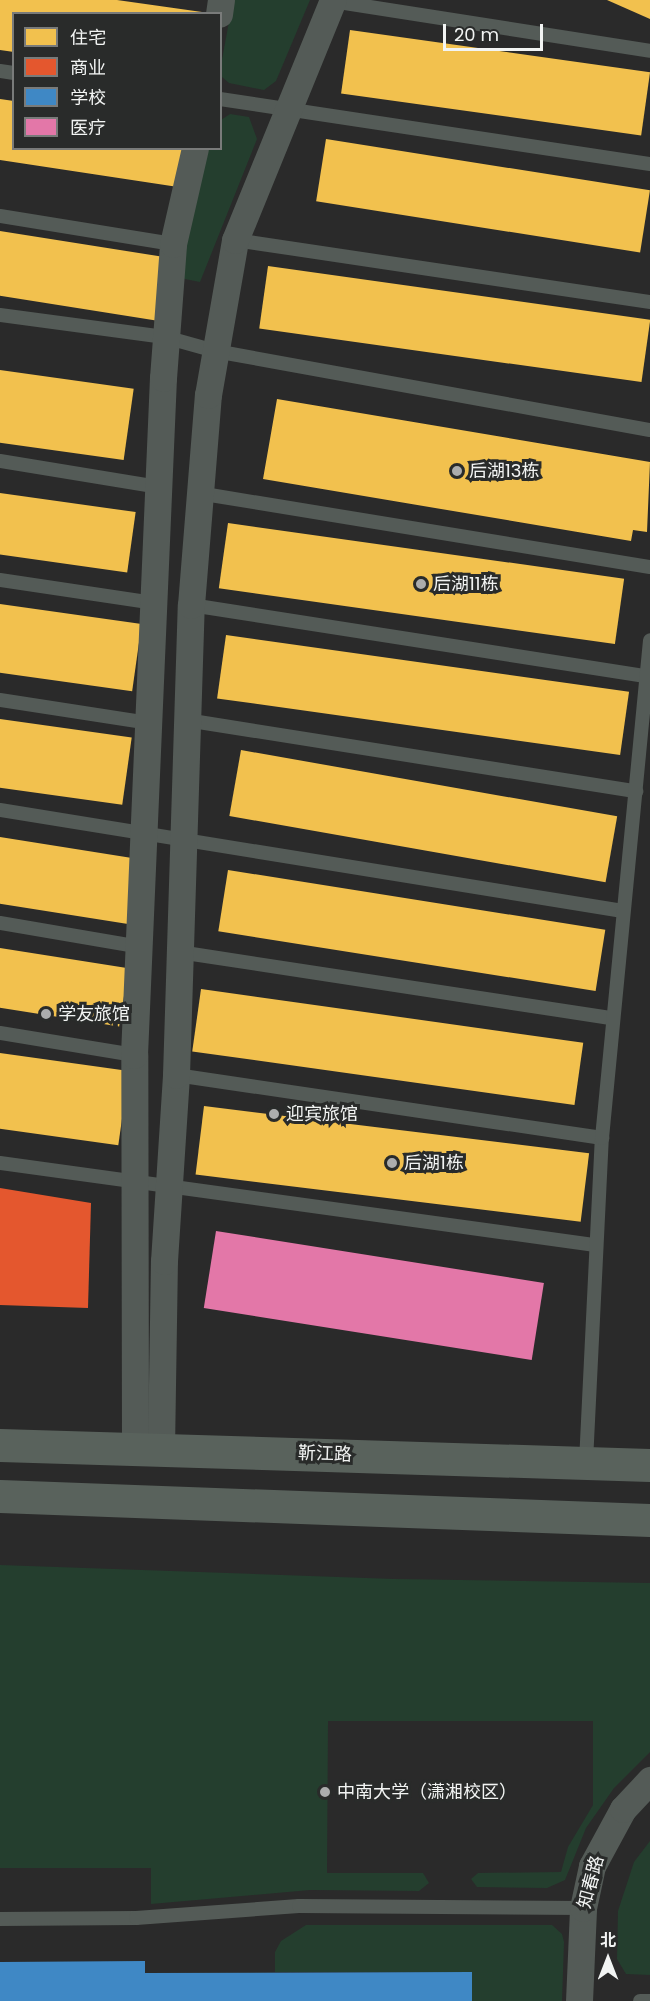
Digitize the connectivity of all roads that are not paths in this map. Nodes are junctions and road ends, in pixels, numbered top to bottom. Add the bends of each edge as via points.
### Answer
1 (333, 0) edge
2 (650, 51) edge
3 (222, 99) edge
4 (289, 108) junction
5 (195, 150) edge
6 (650, 164) edge
7 (0, 216) edge
8 (235, 240) junction
9 (173, 244) junction
10 (650, 302) edge
11 (0, 315) edge
12 (165, 337) junction
13 (215, 351) junction
14 (650, 430) edge
15 (0, 461) edge
16 (158, 487) junction
17 (198, 493) junction
18 (650, 567) edge
19 (0, 580) edge
20 (153, 603) junction
21 (191, 604) junction
22 (650, 640) edge
23 (645, 676) junction
24 (0, 700) edge
25 (186, 720) junction
26 (147, 723) junction
27 (636, 791) junction
28 (0, 810) edge
29 (143, 832) junction
30 (182, 839) junction
31 (623, 912) junction
32 (0, 924) edge
33 (140, 947) junction
34 (179, 952) junction
35 (612, 1018) junction
36 (0, 1033) edge
37 (134, 1055) junction
38 (176, 1075) junction
39 (602, 1138) junction
40 (0, 1163) edge
41 (137, 1184) junction
42 (171, 1188) junction
43 (595, 1245) junction
44 (0, 1445) edge
45 (148, 1449) junction
46 (586, 1462) junction
47 (650, 1466) edge
48 (0, 1496) edge
49 (650, 1520) edge
50 (650, 1780) edge
51 (650, 1804) edge
52 (583, 1908) junction
53 (0, 1919) edge
54 (579, 2001) edge
55 (596, 2001) edge
56 (640, 2001) edge
57 (650, 2001) edge

1 - 2 lane
1 - 4 street
3 - 4 lane
4 - 6 lane
4 - 8 street
5 - 9 street
7 - 9 lane
8 - 10 lane
8 - 13 street
9 - 12 street
11 - 12 lane
12 - 13 lane
12 - 16 street
13 - 14 lane
13 - 17 street
15 - 16 lane
16 - 20 street
17 - 18 lane
17 - 21 street
19 - 20 lane
20 - 26 street
21 - 23 lane
21 - 25 street
22 - 23 lane
23 - 27 lane
24 - 26 lane
25 - 27 lane
25 - 30 street
26 - 29 street
27 - 31 lane
28 - 29 lane
29 - 30 lane
29 - 33 street
30 - 31 lane
30 - 34 street
31 - 35 lane
32 - 33 lane
33 - 37 street
34 - 35 lane
34 - 38 street
35 - 39 lane
36 - 37 lane
37 - 41 street
38 - 39 lane
38 - 42 street
39 - 43 lane
40 - 41 lane
41 - 42 lane
41 - 45 street
42 - 43 lane
42 - 45 street
43 - 46 lane
44 - 45 main road, 靳江路
45 - 46 main road, 靳江路
46 - 47 main road, 靳江路
48 - 49 main road
50 - 52 street, 知春路 via 607,1833 592,1866
51 - 55 street via 614,1857 602,1892
52 - 53 lane via 299,1906 136,1918
52 - 54 street, 知春路
56 - 57 lane

